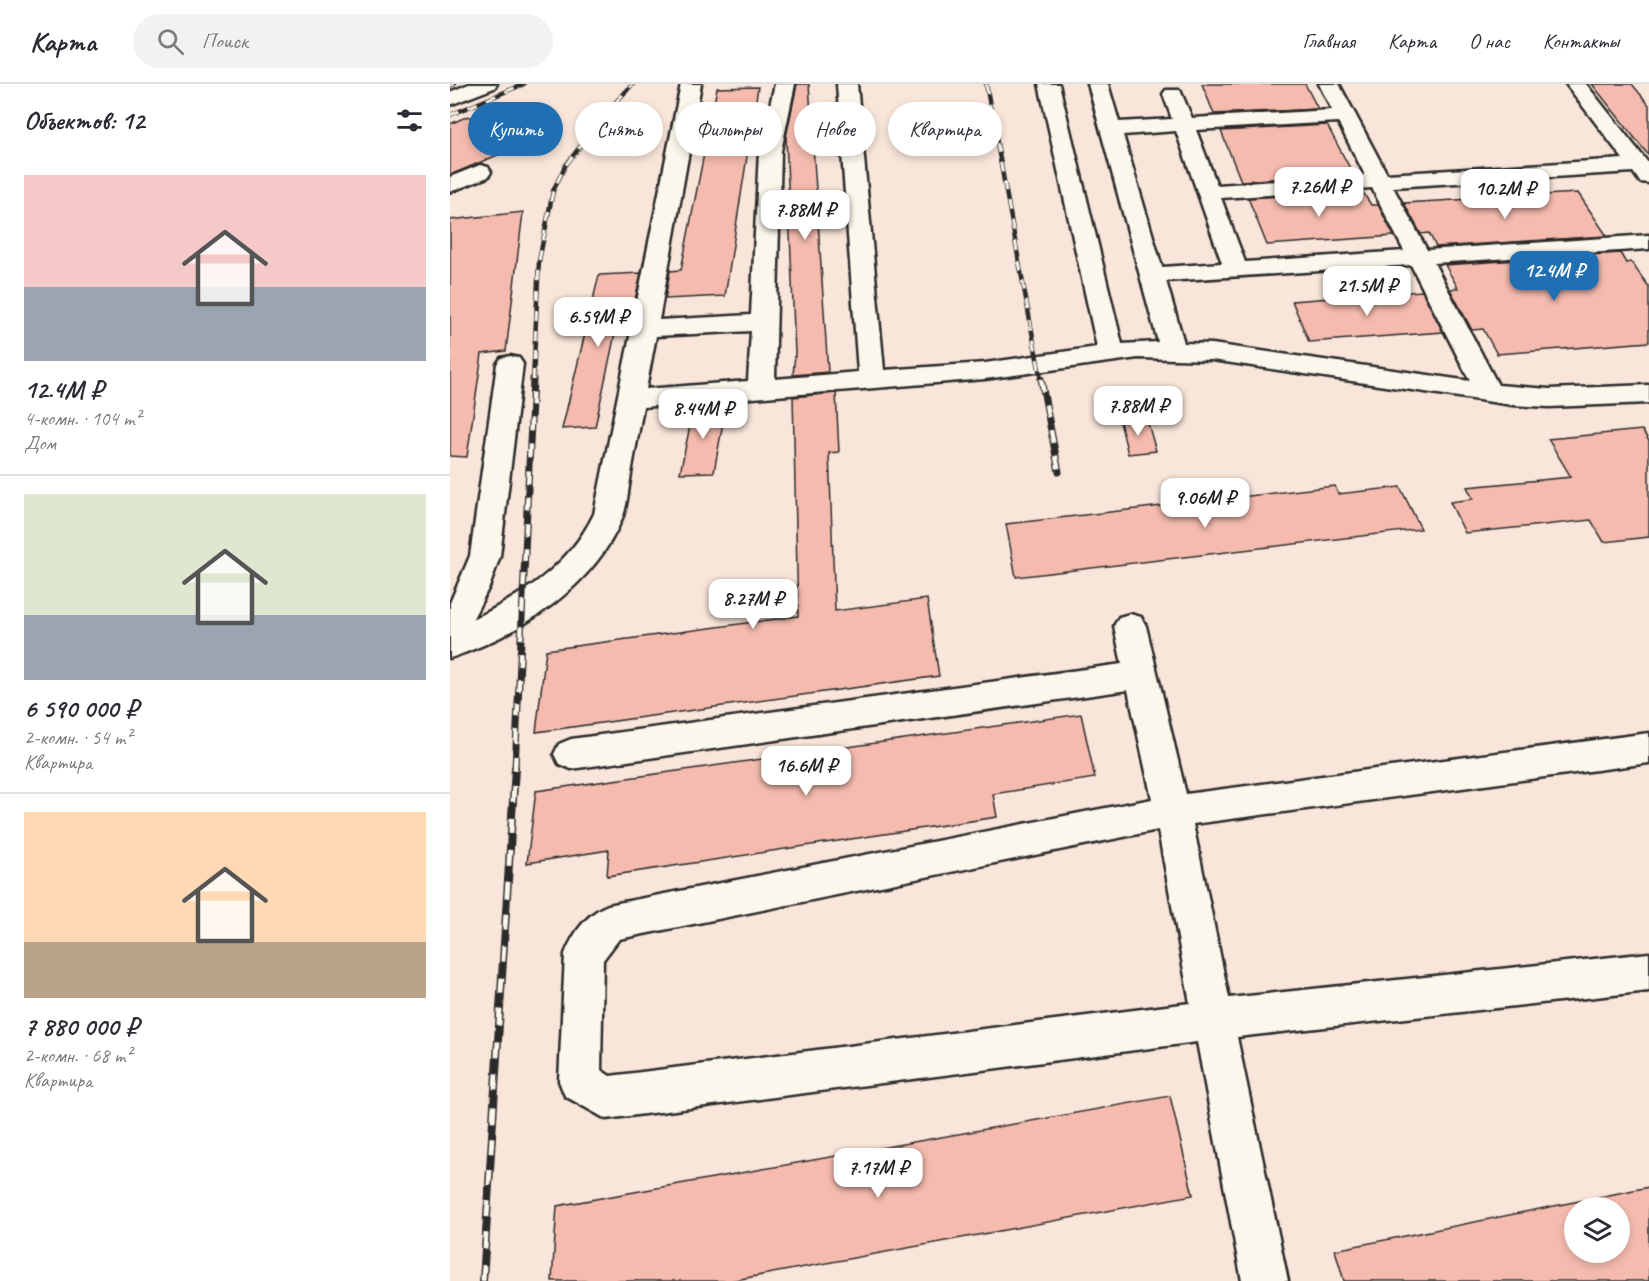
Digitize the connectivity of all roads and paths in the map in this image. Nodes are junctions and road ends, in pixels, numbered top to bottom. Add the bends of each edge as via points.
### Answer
1 (487, 84) edge
2 (692, 84) edge
3 (784, 84) edge
4 (847, 84) edge
5 (1049, 84) edge
6 (1098, 84) edge
7 (1329, 84) edge
8 (1576, 84) edge
9 (1173, 94) dead end
10 (450, 99) edge
11 (1345, 115) junction
12 (1184, 124) junction
13 (1110, 129) junction
14 (480, 172) dead end
15 (1645, 172) edge
16 (1379, 181) junction
17 (450, 185) edge
18 (1208, 192) junction
19 (1649, 242) edge
20 (1418, 256) junction
21 (1236, 270) junction
22 (1152, 275) junction
23 (764, 322) junction
24 (645, 329) junction
25 (1173, 349) junction
26 (1112, 354) junction
27 (510, 364) dead end
28 (872, 380) junction
29 (761, 389) junction
30 (1489, 393) junction
31 (1649, 394) edge
32 (631, 399) junction
33 (1130, 626) dead end
34 (450, 632) edge
35 (450, 645) edge
36 (1141, 675) junction
37 (1649, 748) edge
38 (571, 754) dead end
39 (1173, 811) junction
40 (1649, 972) edge
41 (1214, 1020) junction
42 (1265, 1281) edge

1 - 10 lane
2 - 24 lane
3 - 23 lane via 770,151
4 - 28 lane
5 - 26 lane
6 - 13 lane
7 - 11 lane
8 - 15 lane
9 - 12 lane
11 - 12 lane
11 - 16 lane
12 - 13 lane
12 - 18 lane
13 - 22 lane
14 - 17 lane
15 - 16 lane
16 - 18 lane
16 - 20 lane
18 - 21 lane
19 - 20 lane
20 - 21 lane
20 - 30 lane
21 - 22 lane
22 - 25 lane
23 - 24 lane
23 - 29 lane
24 - 32 lane
25 - 26 lane
25 - 30 lane
26 - 28 lane via 986,371
27 - 34 lane via 485,556 475,585
28 - 29 lane
29 - 32 lane
30 - 31 lane via 1549,398
32 - 35 lane via 609,514 587,556 551,592
33 - 36 lane
36 - 38 lane
36 - 39 lane
37 - 39 lane
39 - 41 lane
39 - 41 lane via 608,923 584,954 580,1081 606,1098
40 - 41 lane
41 - 42 lane

